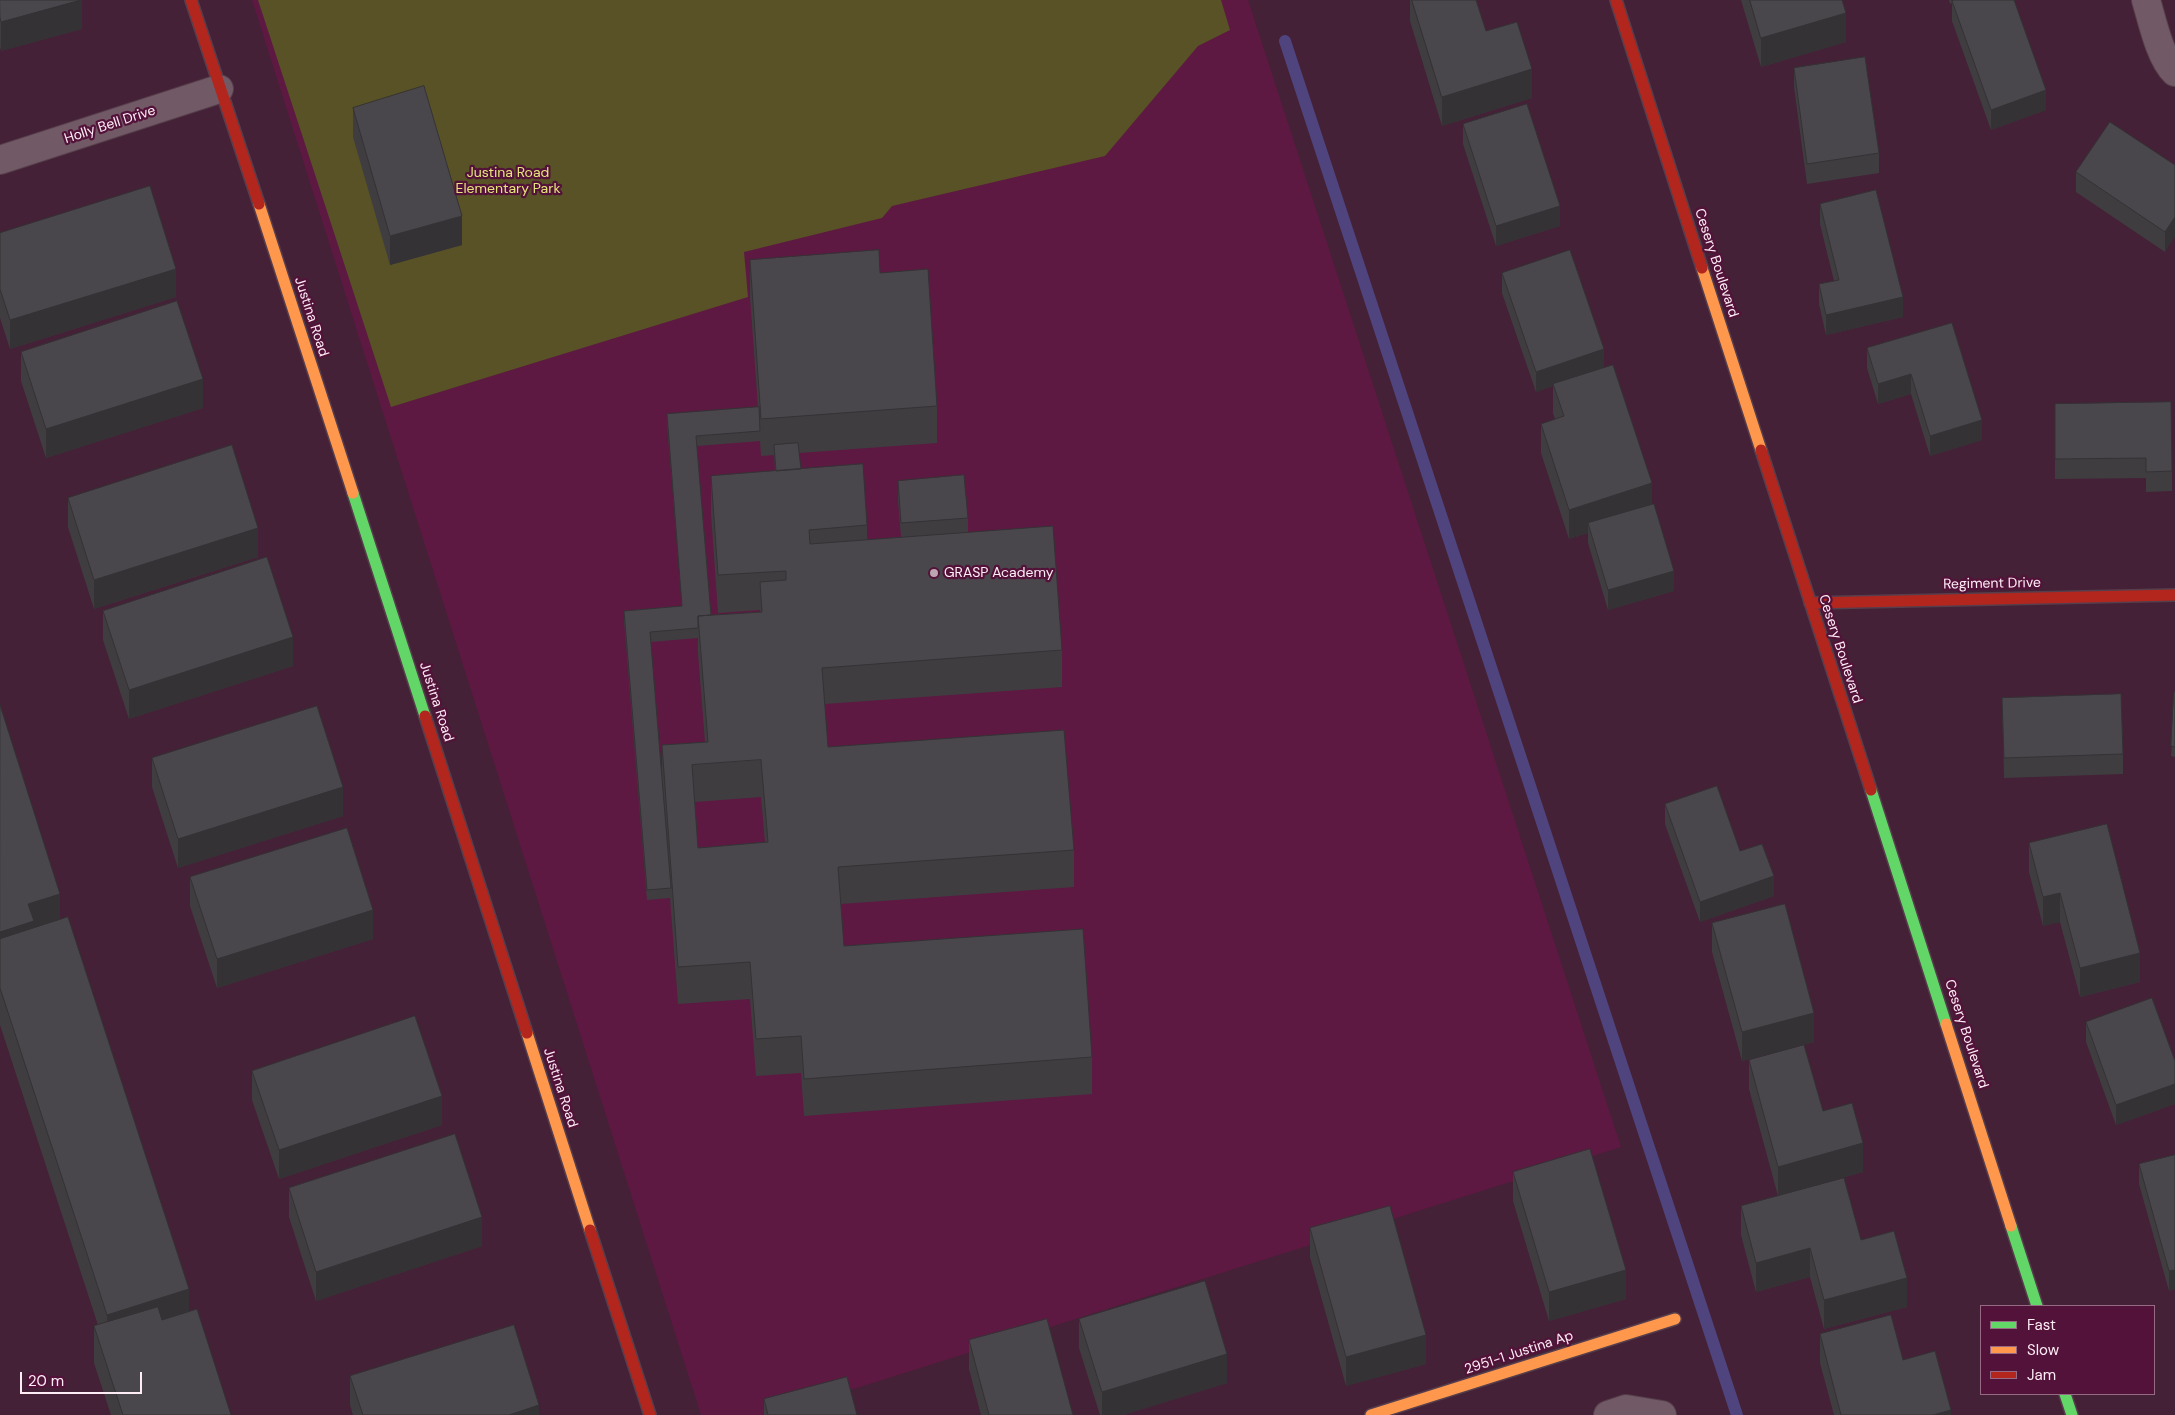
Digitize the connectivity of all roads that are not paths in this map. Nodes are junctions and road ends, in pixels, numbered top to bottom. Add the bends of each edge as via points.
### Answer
1 (191, 0) edge
2 (1616, 0) edge
3 (2146, 0) edge
4 (2175, 72) edge
5 (219, 90) junction
6 (0, 160) edge
7 (2175, 595) edge
8 (1810, 603) junction
9 (2037, 1305) edge
10 (1675, 1319) dead end
11 (2065, 1395) edge
12 (650, 1415) edge
13 (1371, 1415) edge
14 (1608, 1415) edge
15 (1662, 1415) edge
16 (2072, 1415) edge

1 - 5 street, Justina Road
2 - 8 street, Cesery Boulevard
3 - 4 street via 2158,39 2170,68
5 - 6 street, Holly Bell Drive
5 - 12 street, Justina Road via 322,396
7 - 8 street, Regiment Drive
8 - 9 street, Cesery Boulevard
10 - 13 street, 2951-1 Justina Ap
11 - 16 street
14 - 15 street via 1626,1409

